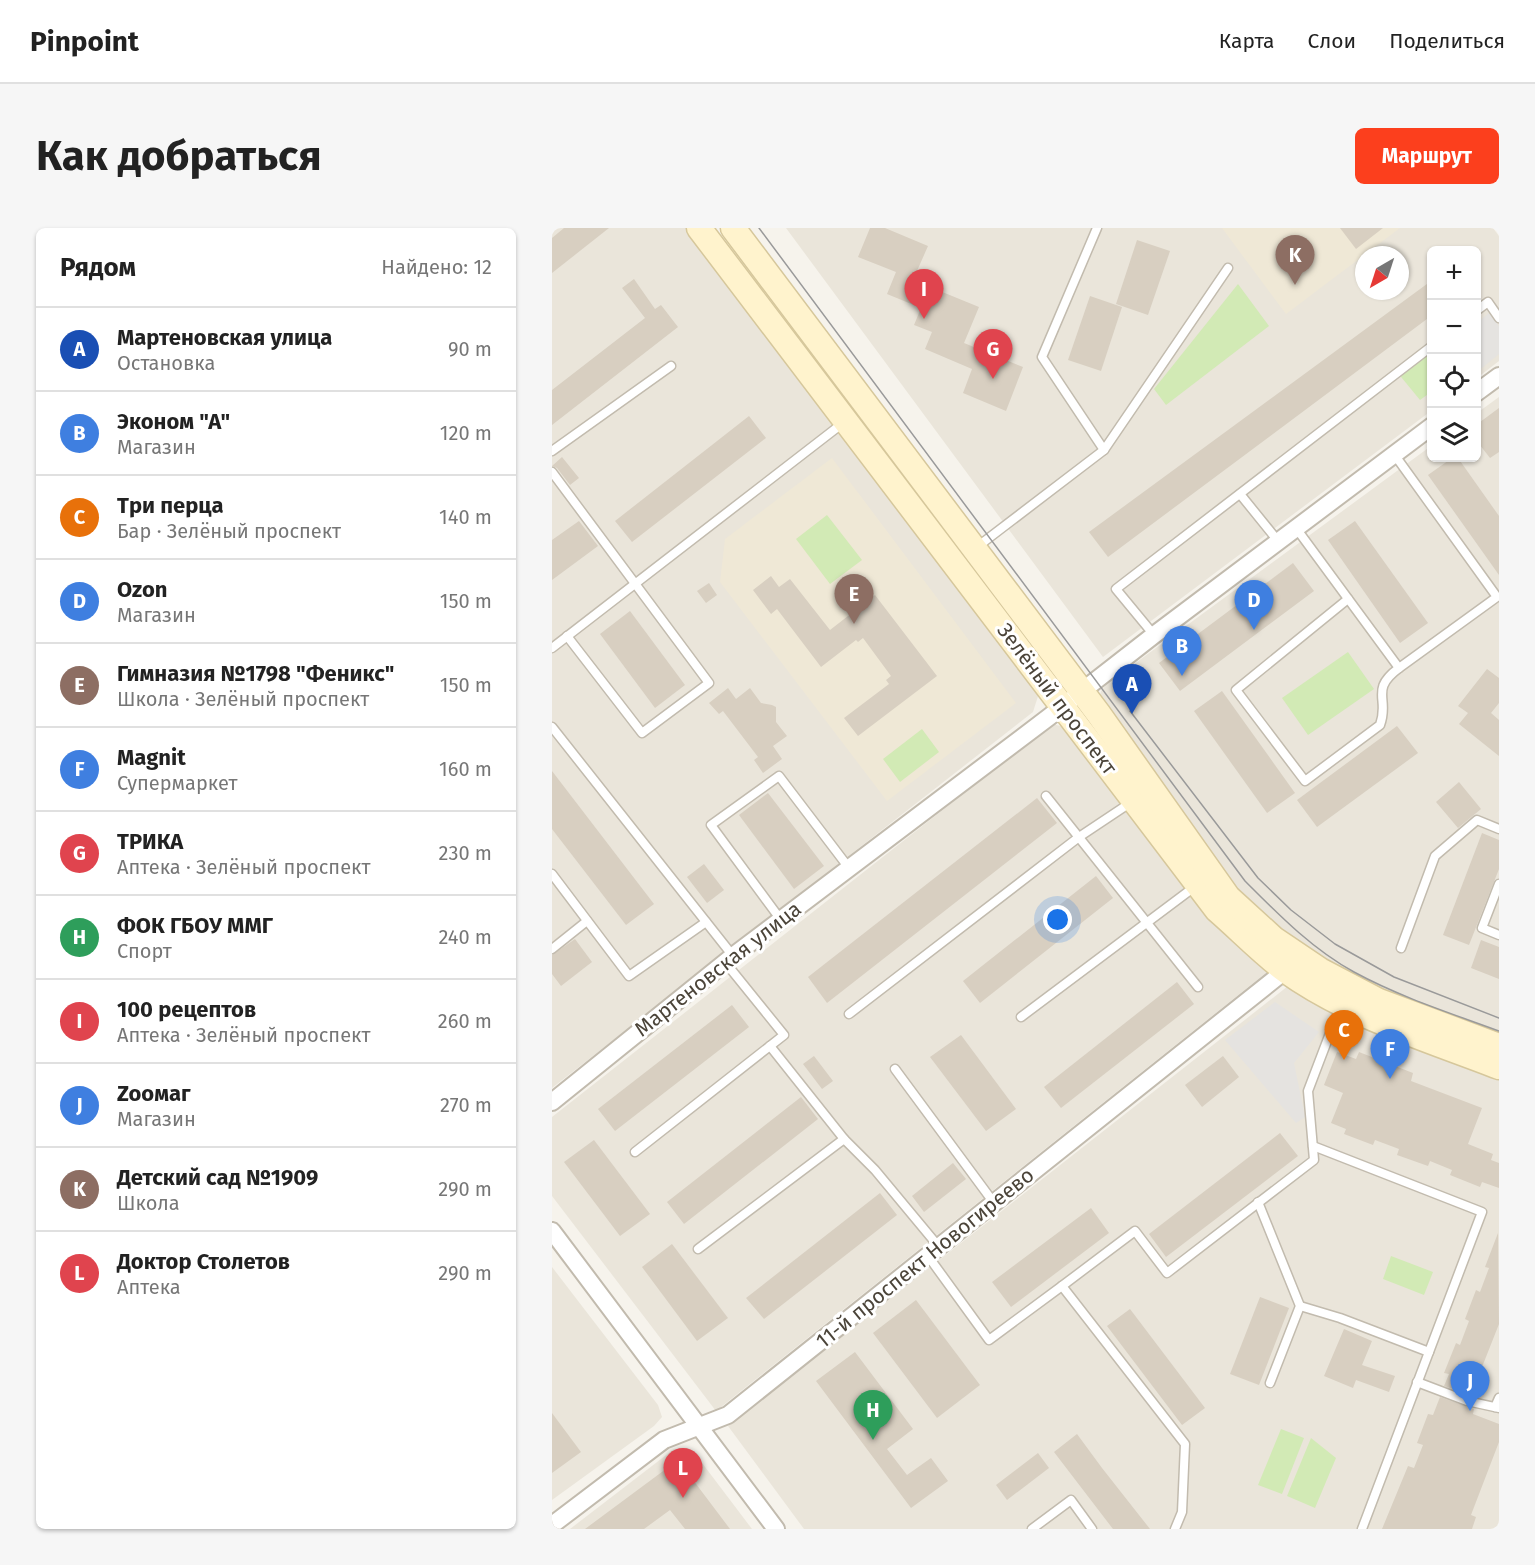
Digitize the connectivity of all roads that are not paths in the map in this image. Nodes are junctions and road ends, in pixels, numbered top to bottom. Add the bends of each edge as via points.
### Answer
1 (699, 228) edge
2 (733, 228) edge
3 (1097, 228) edge
4 (1228, 268) dead end
5 (1481, 307) edge
6 (1499, 318) edge
7 (1427, 349) edge
8 (671, 366) dead end
9 (1499, 376) edge
10 (1481, 389) edge
11 (846, 420) junction
12 (1427, 429) edge
13 (1104, 450) junction
14 (552, 451) edge
15 (1394, 454) junction
16 (552, 472) edge
17 (1240, 494) junction
18 (1296, 528) junction
19 (1278, 541) junction
20 (975, 549) junction
21 (635, 585) junction
22 (1498, 596) edge
23 (1348, 599) junction
24 (1154, 634) junction
25 (567, 636) junction
26 (552, 648) edge
27 (1399, 668) junction
28 (1081, 690) junction
29 (1062, 706) junction
30 (552, 727) edge
31 (1046, 796) dead end
32 (1134, 801) junction
33 (1499, 829) edge
34 (1078, 837) junction
35 (849, 868) junction
36 (552, 874) edge
37 (1499, 884) edge
38 (1197, 885) junction
39 (781, 920) junction
40 (587, 921) junction
41 (706, 922) junction
42 (1147, 922) junction
43 (1499, 935) edge
44 (1401, 948) dead end
45 (552, 949) edge
46 (729, 959) junction
47 (1286, 970) junction
48 (1198, 987) dead end
49 (1341, 1004) junction
50 (849, 1014) dead end
51 (1021, 1017) dead end
52 (771, 1046) junction
53 (1499, 1046) edge
54 (1499, 1067) edge
55 (895, 1069) dead end
56 (552, 1102) edge
57 (844, 1139) junction
58 (1312, 1146) junction
59 (635, 1152) dead end
60 (1258, 1202) junction
61 (994, 1203) junction
62 (552, 1231) edge
63 (698, 1250) dead end
64 (933, 1251) junction
65 (1062, 1286) junction
66 (1300, 1306) junction
67 (1429, 1352) junction
68 (1417, 1382) junction
69 (1270, 1383) dead end
70 (1499, 1398) edge
71 (1497, 1408) edge
72 (699, 1427) junction
73 (552, 1527) edge
74 (776, 1529) edge
75 (1032, 1529) edge
76 (1092, 1529) edge
77 (1175, 1529) edge
78 (1362, 1529) edge

1 - 11 main road, Зелёный проспект
2 - 20 main road, Зелёный проспект
3 - 13 lane via 1042,357
4 - 13 lane
5 - 6 lane via 1488,302
7 - 17 lane
8 - 14 lane
9 - 10 street
11 - 21 lane
11 - 29 main road, Зелёный проспект
12 - 15 street, Мартеновская улица
13 - 20 lane
15 - 18 street, Мартеновская улица
15 - 22 lane
16 - 21 lane
17 - 19 lane
17 - 24 lane via 1116,589
18 - 19 street, Мартеновская улица
18 - 23 lane
19 - 24 street, Мартеновская улица
20 - 28 main road, Зелёный проспект
21 - 25 lane
21 - 25 lane via 709,683 642,733
22 - 27 lane
23 - 27 lane
23 - 27 lane via 1236,690 1305,781 1380,724 1384,682
24 - 28 street, Мартеновская улица
25 - 26 lane
28 - 29 street, Мартеновская улица
28 - 53 main road, Зелёный проспект via 1227,897 1274,939 1320,970 1379,1001
29 - 32 main road, Зелёный проспект
29 - 35 street, Мартеновская улица
30 - 41 lane
31 - 34 lane
32 - 34 lane
32 - 38 main road, Зелёный проспект
33 - 44 lane via 1477,820 1436,856
34 - 42 lane
34 - 50 lane
35 - 39 street, Мартеновская улица
35 - 39 lane via 779,776 711,825
36 - 40 lane
37 - 43 lane via 1482,928
38 - 42 lane
38 - 47 main road, Зелёный проспект via 1217,910
39 - 46 street, Мартеновская улица
40 - 41 lane via 629,976
40 - 45 lane
41 - 46 lane
42 - 48 lane
42 - 51 lane
46 - 52 lane via 784,1035
46 - 56 street, Мартеновская улица
47 - 49 main road, Зелёный проспект
47 - 61 street, 11-й проспект Новогиреево
49 - 54 main road, Зелёный проспект
49 - 58 lane via 1308,1091
52 - 57 lane
52 - 59 lane
55 - 61 lane
57 - 63 lane
57 - 64 lane via 875,1170
58 - 60 lane via 1314,1160
58 - 67 lane via 1482,1212
60 - 65 lane via 1167,1273 1135,1231
60 - 66 lane
61 - 64 street, 11-й проспект Новогиреево
62 - 72 street
64 - 65 lane via 989,1340
64 - 72 street, 11-й проспект Новогиреево via 728,1416
65 - 77 lane via 1185,1444 1182,1512
66 - 67 lane
66 - 69 lane
67 - 68 lane
68 - 71 lane
68 - 78 lane
70 - 71 lane
72 - 73 street, 11-й проспект Новогиреево via 664,1440
72 - 74 street
75 - 76 lane via 1071,1500

